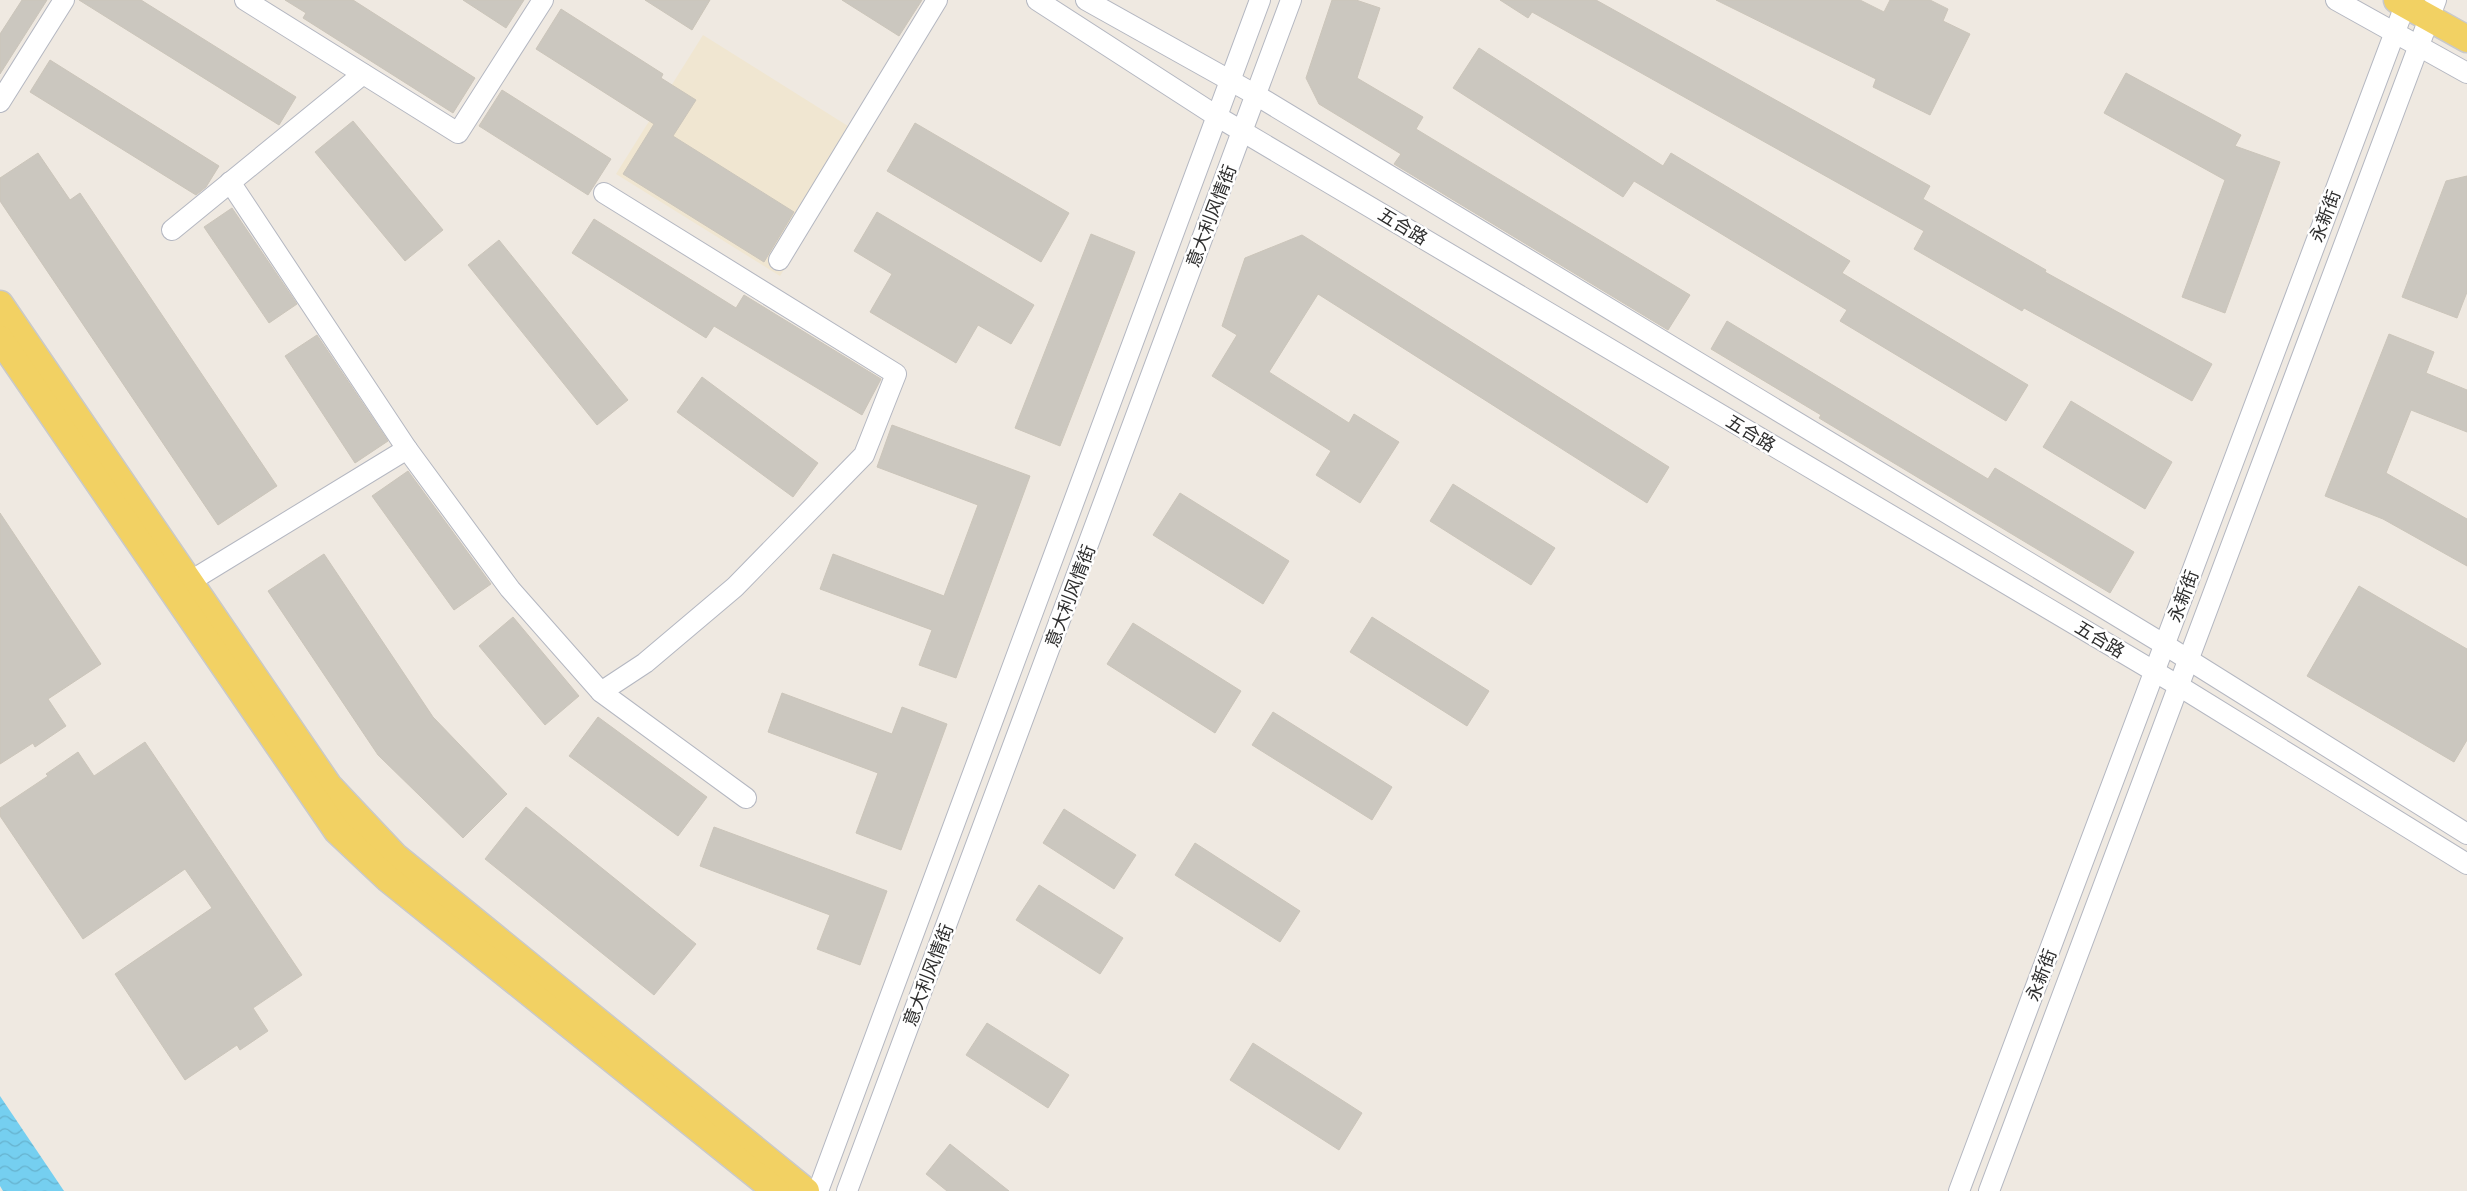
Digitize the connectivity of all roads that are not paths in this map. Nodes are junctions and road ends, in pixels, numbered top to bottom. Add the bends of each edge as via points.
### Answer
1 (64, 0) edge
2 (246, 0) edge
3 (542, 0) edge
4 (937, 0) edge
5 (1037, 0) edge
6 (1086, 0) edge
7 (1260, 0) edge
8 (1291, 0) edge
9 (2336, 0) edge
10 (2403, 2) edge
11 (2433, 9) edge
12 (2394, 33) junction
13 (2467, 39) edge
14 (2419, 46) junction
15 (2467, 73) edge
16 (364, 74) junction
17 (1231, 83) junction
18 (1256, 95) junction
19 (0, 102) edge
20 (1218, 117) junction
21 (1243, 132) junction
22 (230, 182) junction
23 (604, 194) dead end
24 (172, 230) dead end
25 (779, 260) dead end
26 (0, 304) edge
27 (0, 339) edge
28 (407, 448) junction
29 (189, 582) junction
30 (2165, 645) junction
31 (2189, 660) junction
32 (2154, 672) junction
33 (2179, 686) junction
34 (601, 692) junction
35 (746, 798) dead end
36 (2467, 834) edge
37 (2467, 864) edge
38 (776, 1191) edge
39 (806, 1191) edge
40 (818, 1191) edge
41 (847, 1191) edge
42 (1959, 1191) edge
43 (1989, 1191) edge

1 - 19 street
2 - 16 street
3 - 16 street via 458,133
4 - 25 street
5 - 20 street, 五合路
6 - 17 street, 五合路
7 - 17 street, 意大利风情街
8 - 18 street, 意大利风情街
9 - 12 street
10 - 11 main road
10 - 12 street, 永新街
11 - 13 main road
11 - 14 street, 永新街
12 - 14 street
12 - 30 street, 永新街
14 - 15 street
14 - 31 street, 永新街
16 - 22 street
17 - 18 street, 五合路
17 - 20 street, 意大利风情街
18 - 21 street, 意大利风情街
18 - 30 street, 五合路
20 - 21 street, 五合路
20 - 40 street, 意大利风情街
21 - 32 street, 五合路
21 - 41 street, 意大利风情街
22 - 24 street
22 - 28 street
23 - 34 street via 896,374 864,455 735,587 645,663
26 - 29 main road
27 - 38 main road via 337,831 388,879
28 - 29 street
28 - 34 street via 510,589
29 - 39 main road via 329,786 395,856
30 - 31 street, 五合路
30 - 32 street, 永新街
31 - 33 street, 永新街
31 - 36 street, 五合路
32 - 33 street, 五合路
32 - 42 street, 永新街
33 - 37 street, 五合路
33 - 43 street, 永新街
34 - 35 street

